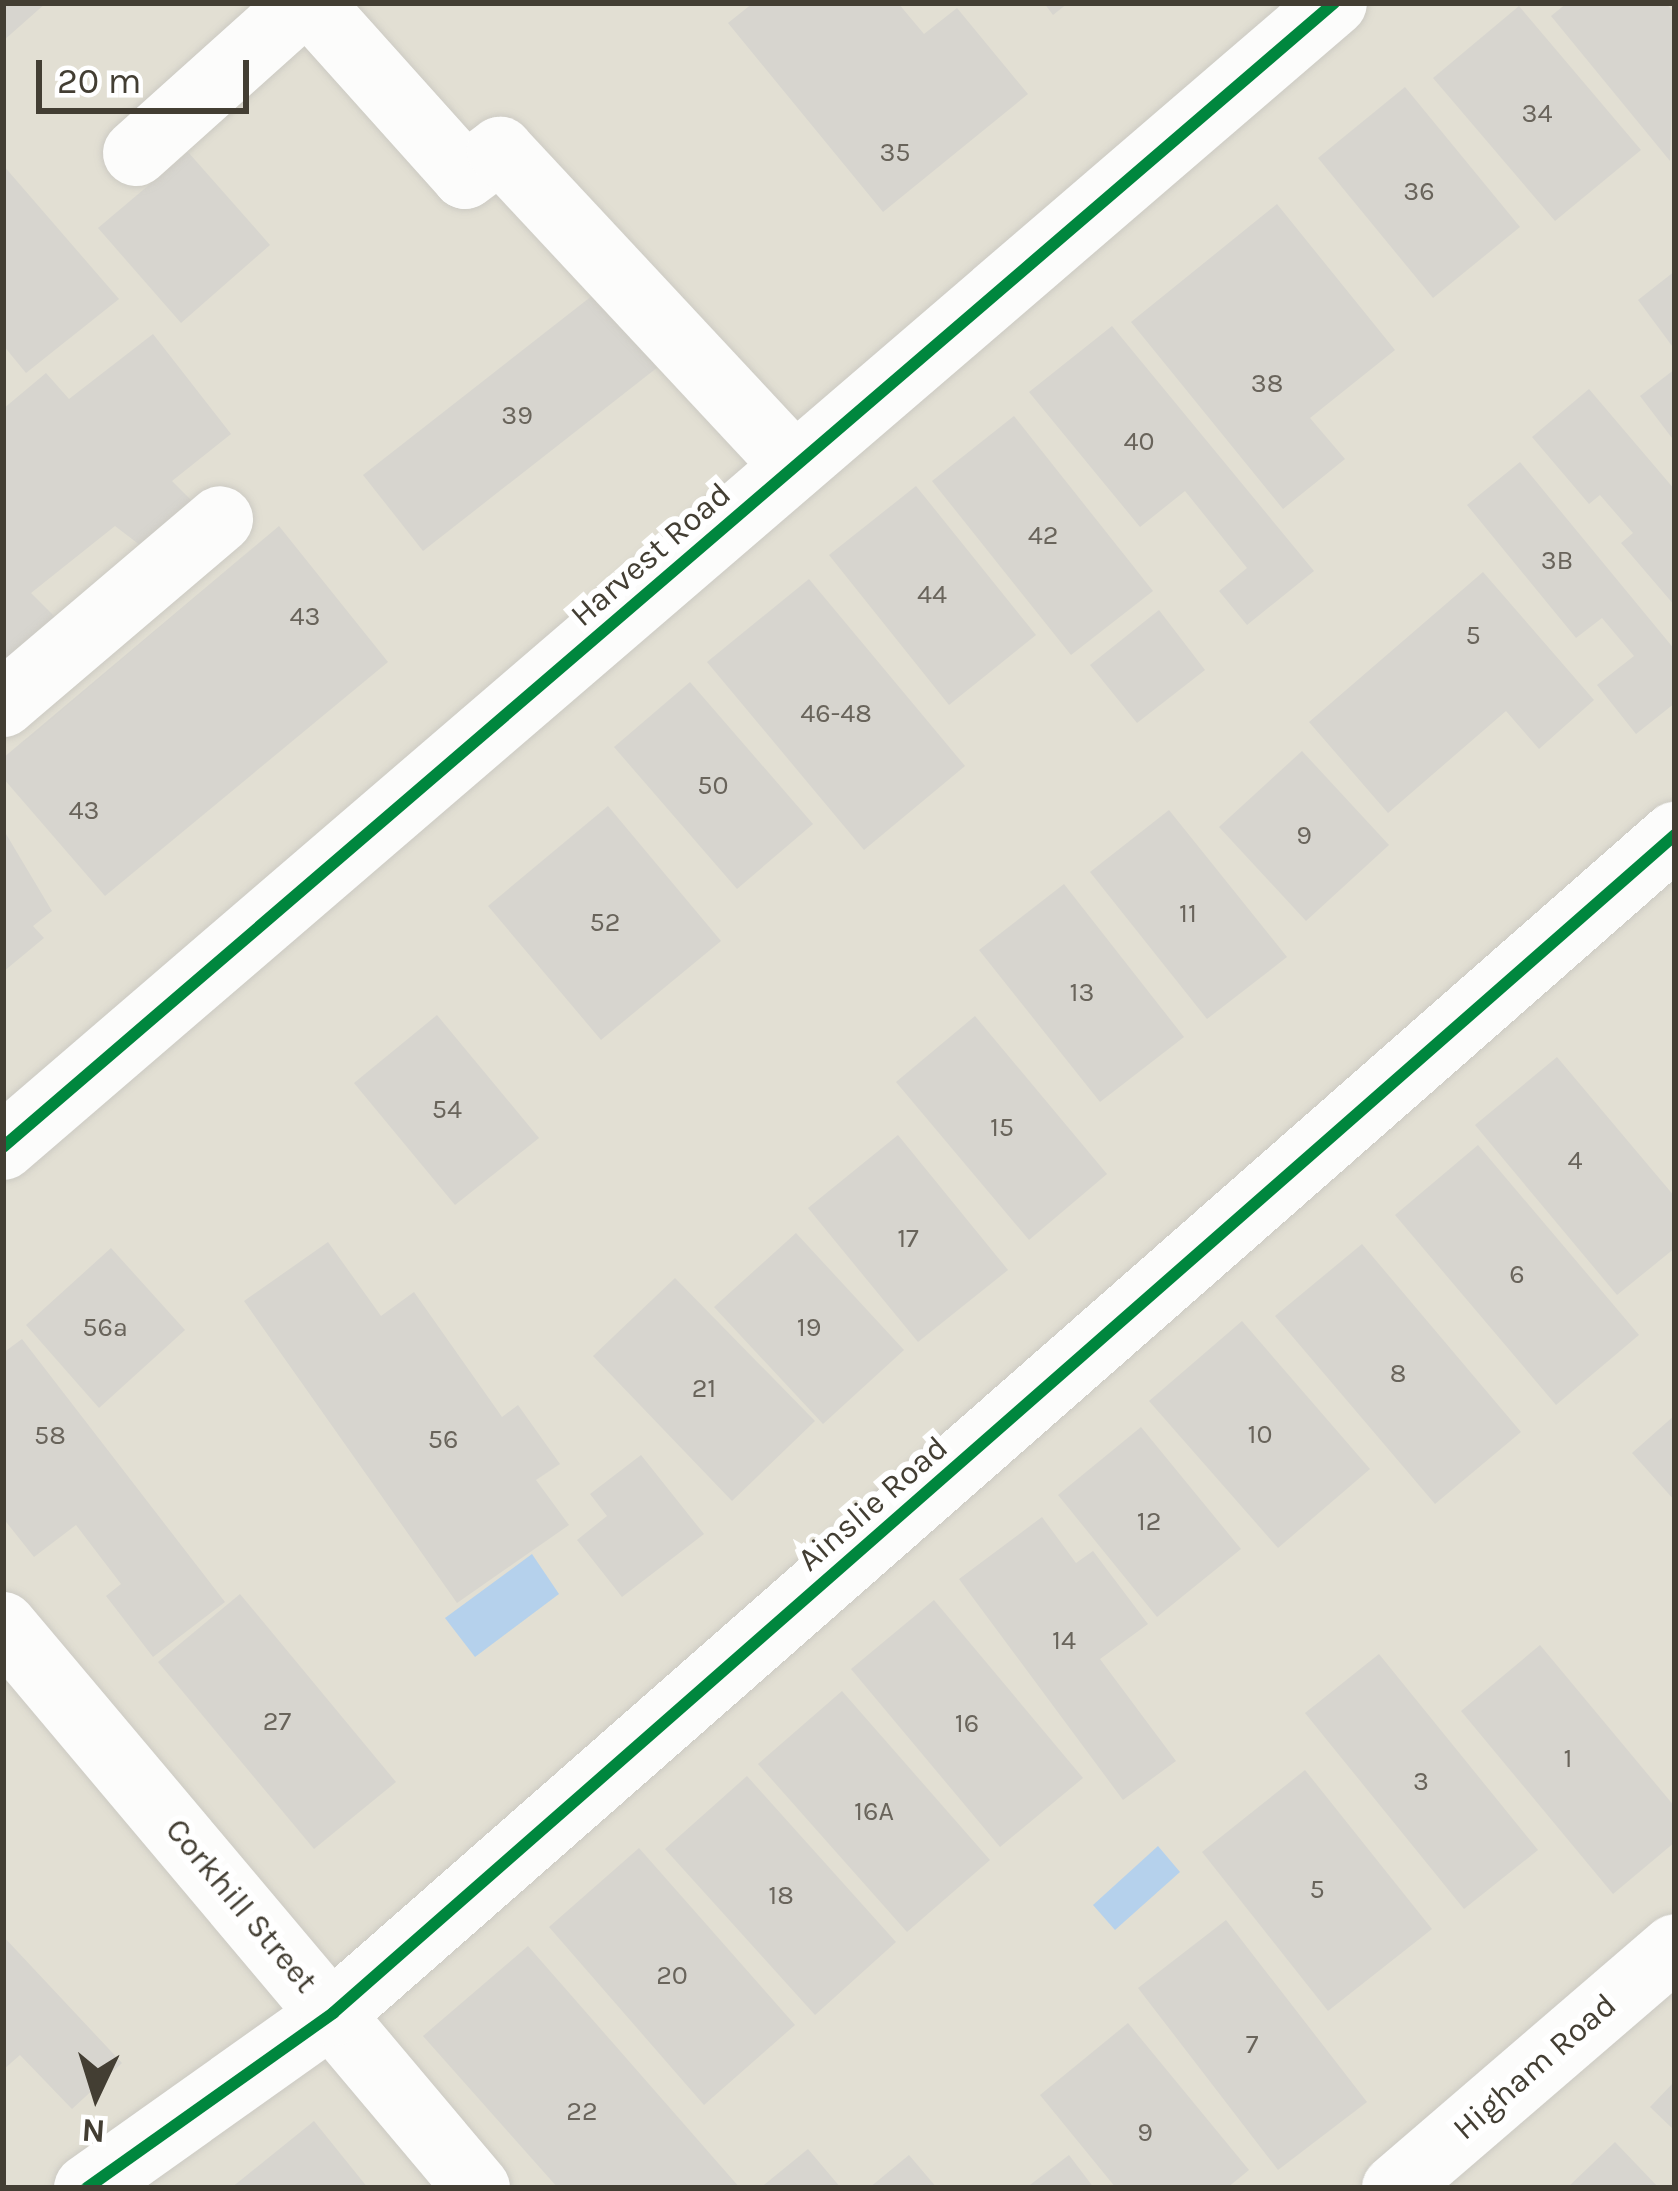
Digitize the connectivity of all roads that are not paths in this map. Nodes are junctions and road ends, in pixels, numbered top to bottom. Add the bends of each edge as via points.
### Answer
1 (306, 3) edge
2 (1308, 11) edge
3 (136, 153) dead end
4 (796, 466) junction
5 (220, 519) dead end
6 (3, 704) edge
7 (1675, 836) edge
8 (3, 1147) edge
9 (3, 1625) edge
10 (1675, 1947) edge
11 (333, 2013) junction
12 (87, 2188) edge
13 (477, 2188) edge
14 (1395, 2188) edge

1 - 3 street
1 - 4 street via 466,176 500,150
2 - 4 street, Harvest Road
4 - 8 street, Harvest Road
5 - 6 street
7 - 11 street, Ainslie Road
9 - 11 street, Corkhill Street
10 - 14 street, Higham Road
11 - 12 street, Ainslie Road
11 - 13 street, Corkhill Street

